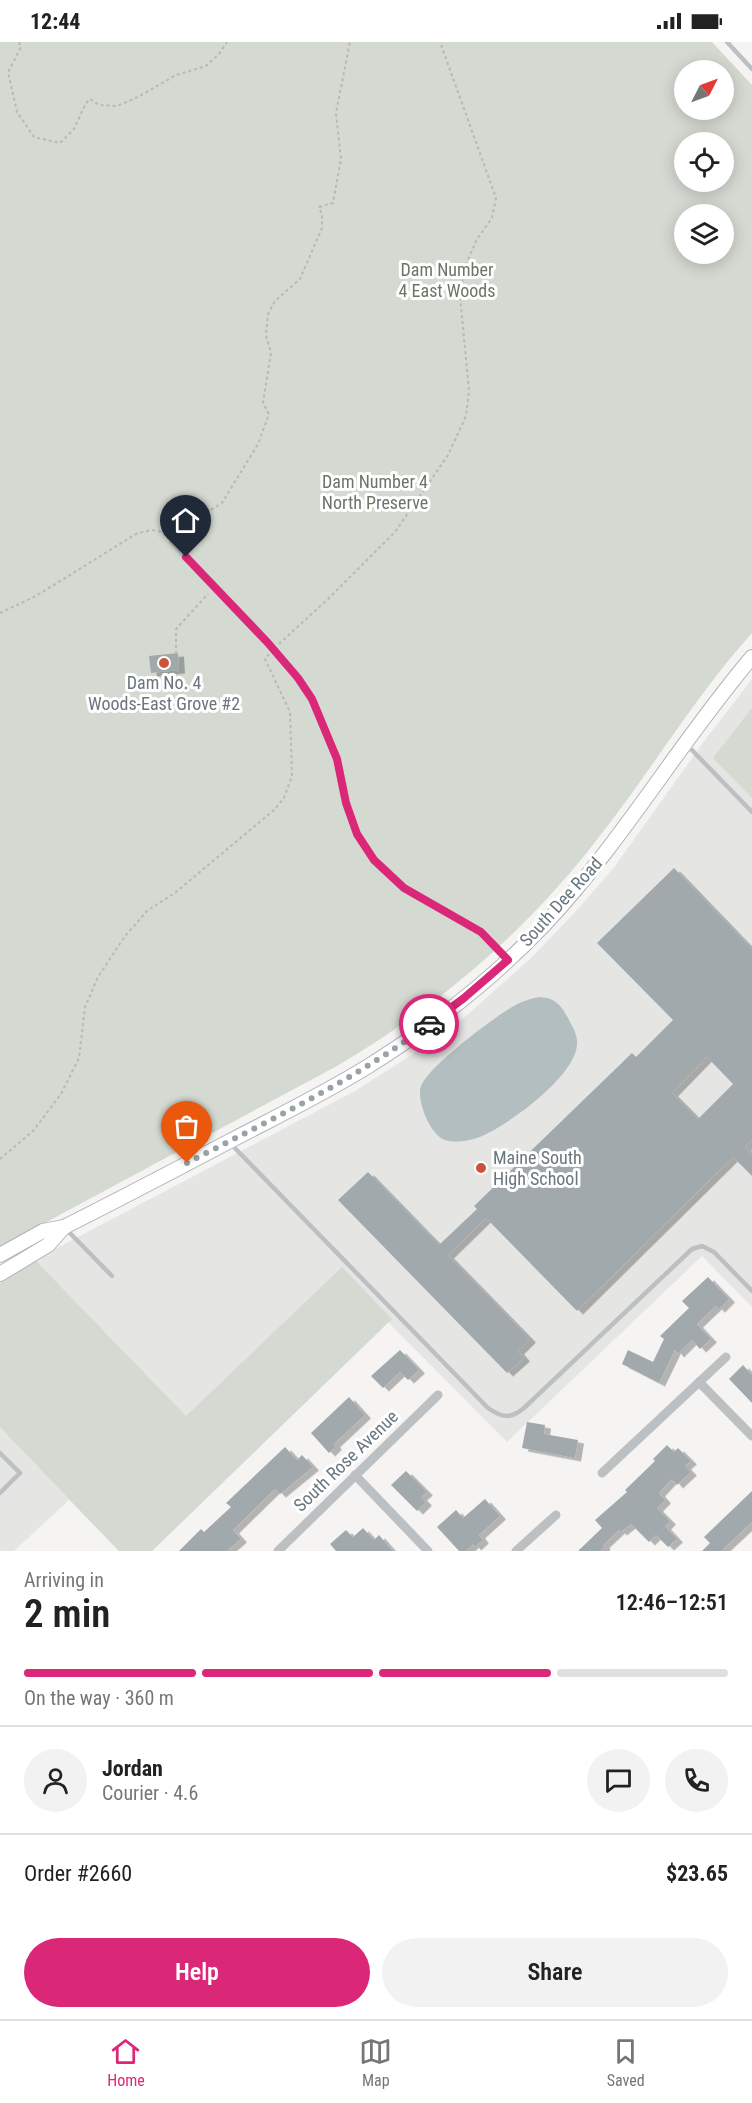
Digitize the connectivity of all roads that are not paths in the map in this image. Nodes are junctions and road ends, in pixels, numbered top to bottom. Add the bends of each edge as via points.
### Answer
1 (727, 42) edge
2 (752, 69) edge
3 (171, 542) road end
4 (752, 657) edge
5 (685, 743) junction
6 (752, 812) edge
7 (508, 960) junction
8 (228, 1142) junction
9 (64, 1227) junction
10 (0, 1255) edge
11 (0, 1274) edge
12 (112, 1276) dead end
13 (752, 1291) edge
14 (726, 1357) dead end
15 (699, 1382) junction
16 (438, 1395) dead end
17 (752, 1436) edge
18 (0, 1453) edge
19 (602, 1473) dead end
20 (355, 1475) junction
21 (0, 1493) edge
22 (556, 1515) dead end
23 (278, 1551) edge
24 (428, 1551) edge
25 (516, 1551) edge

1 - 2 lane
3 - 7 lane via 268,643 312,699 337,759 351,820 369,853 404,888 481,932
4 - 5 main road, South Dee Road
5 - 6 lane
5 - 7 main road, South Dee Road via 584,881
7 - 8 main road, South Dee Road via 392,1051
8 - 9 main road, South Dee Road
8 - 13 lane via 488,1408 503,1416 510,1417 524,1408 692,1249 702,1246 714,1252
9 - 10 main road, South Dee Road via 43,1231
9 - 11 main road, South Dee Road via 48,1245
9 - 12 lane
14 - 15 street
15 - 17 street
15 - 19 street
16 - 20 street, South Rose Avenue
18 - 21 lane via 20,1473
20 - 23 street, South Rose Avenue
20 - 24 street
22 - 25 street

